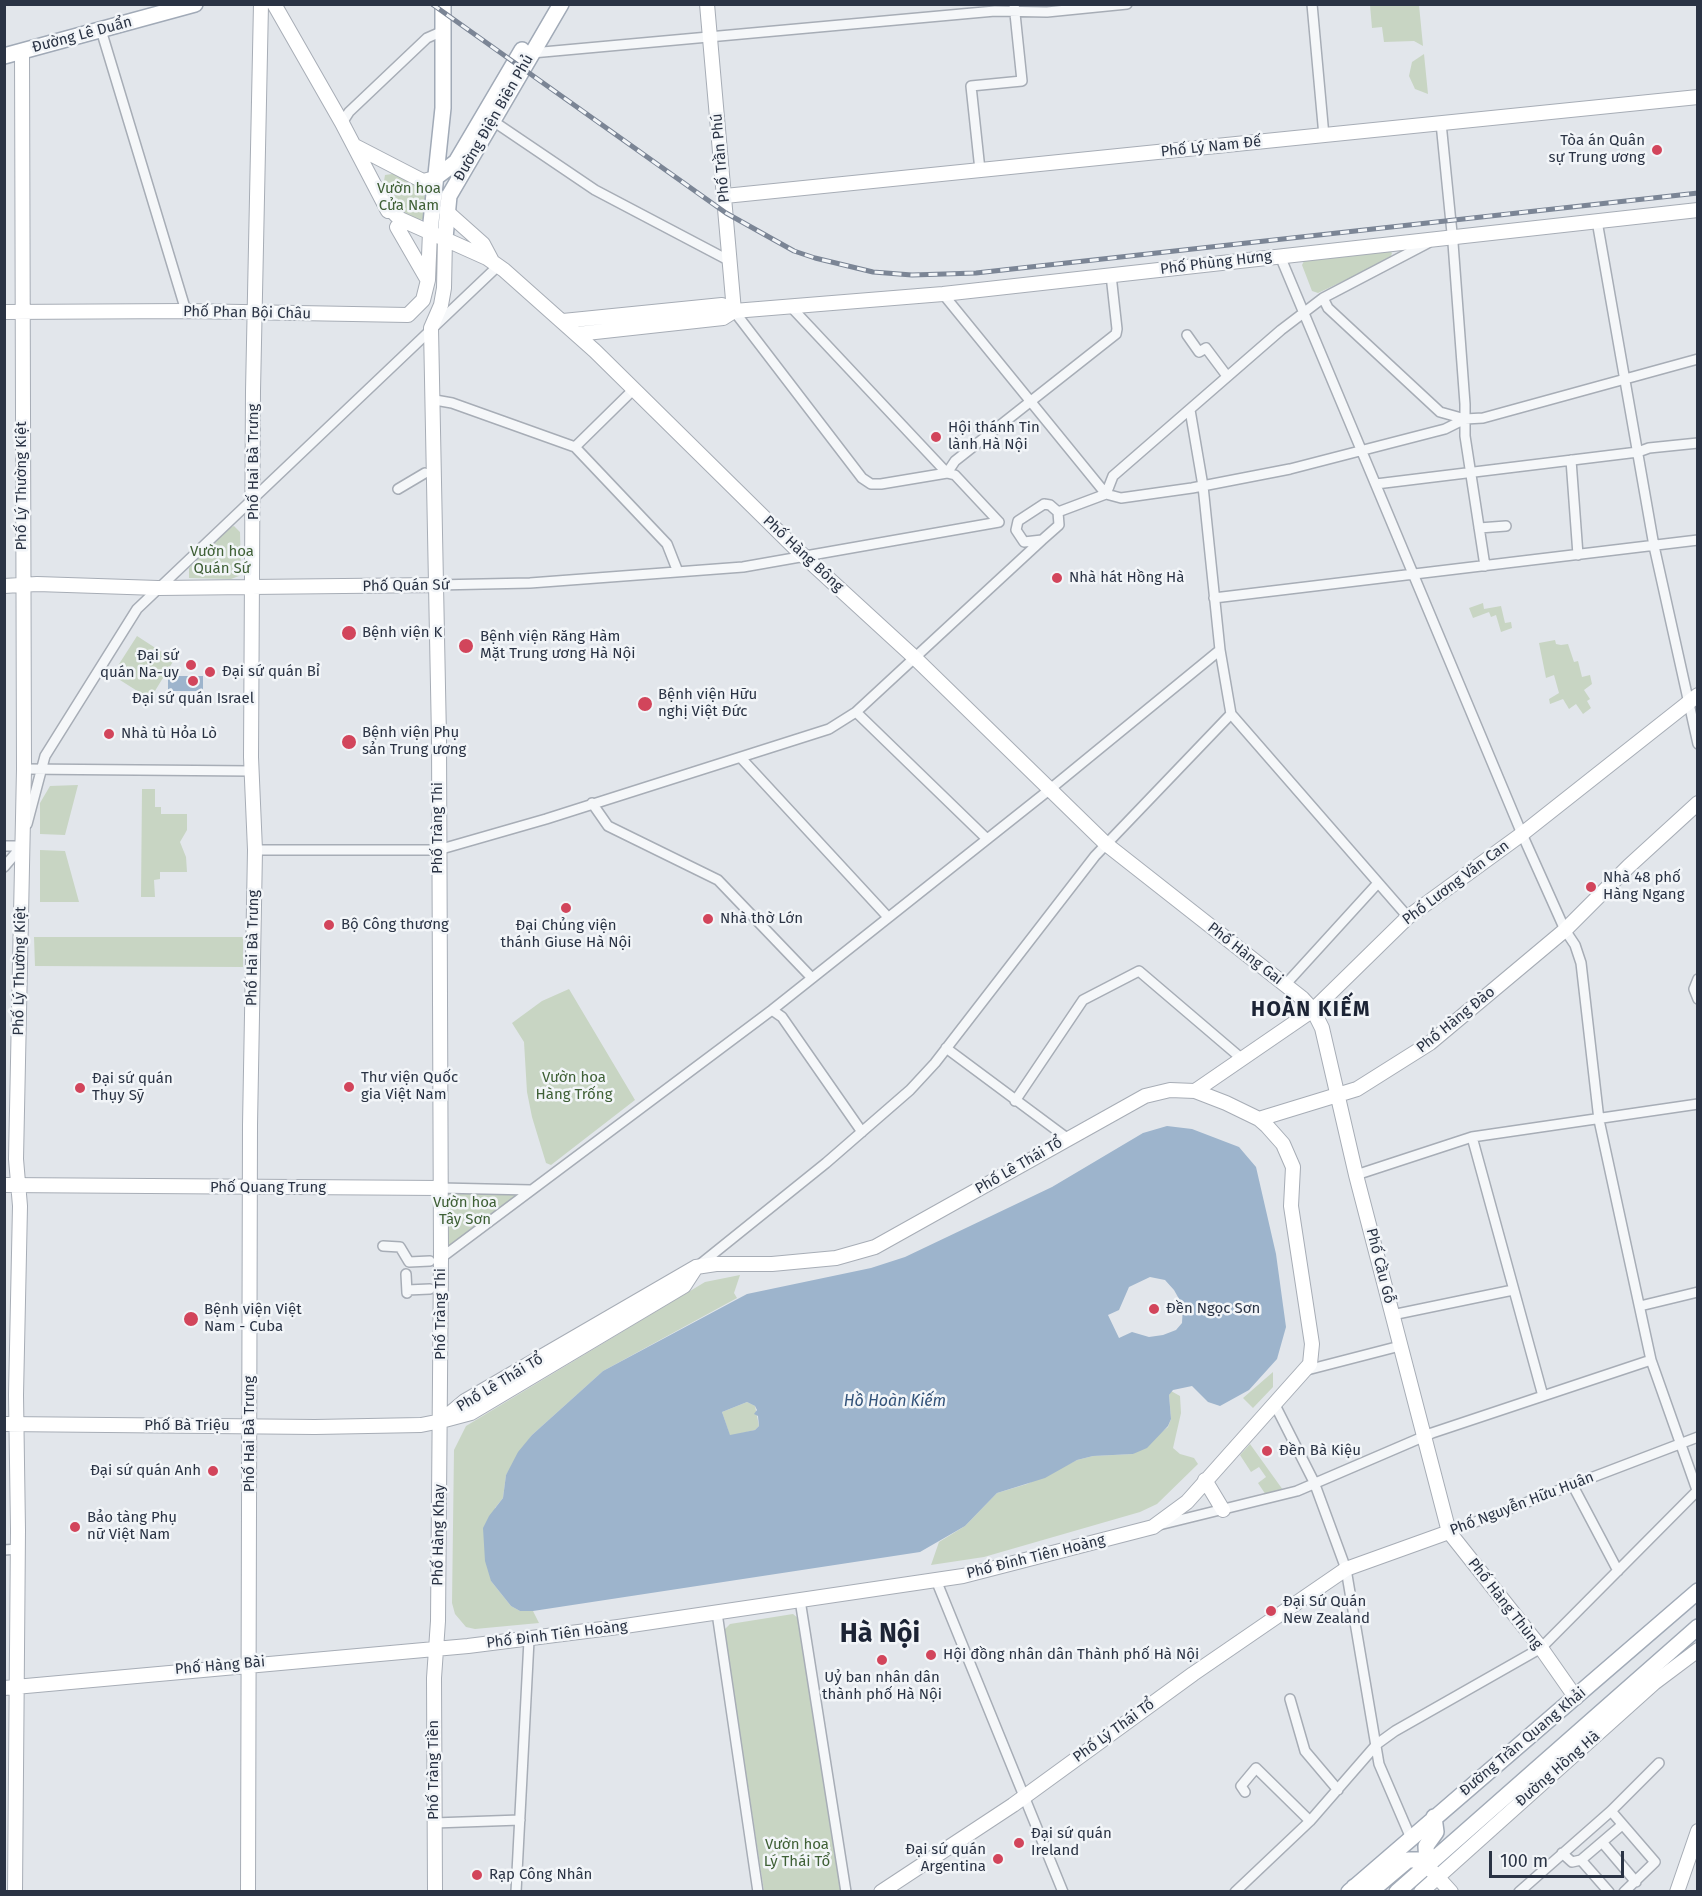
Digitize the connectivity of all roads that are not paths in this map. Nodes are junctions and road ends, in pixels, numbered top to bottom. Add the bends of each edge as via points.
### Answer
1 (195, 4) edge
2 (261, 4) edge
3 (274, 4) edge
4 (443, 4) edge
5 (549, 4) edge
6 (561, 4) edge
7 (707, 4) edge
8 (1127, 4) edge
9 (1312, 4) edge
10 (1014, 8) edge
11 (101, 30) junction
12 (443, 31) junction
13 (710, 36) junction
14 (22, 51) junction
15 (532, 53) junction
16 (4, 56) edge
17 (1698, 97) edge
18 (493, 121) junction
19 (342, 123) junction
20 (1441, 123) junction
21 (1324, 136) junction
22 (355, 146) junction
23 (399, 167) junction
24 (980, 170) junction
25 (435, 178) junction
26 (378, 191) junction
27 (725, 196) junction
28 (385, 204) junction
29 (1698, 210) edge
30 (446, 211) junction
31 (1597, 221) junction
32 (397, 227) junction
33 (430, 237) junction
34 (1445, 237) junction
35 (445, 243) junction
36 (1280, 256) junction
37 (728, 260) junction
38 (495, 264) junction
39 (1111, 275) junction
40 (428, 280) junction
41 (943, 294) junction
42 (1323, 298) junction
43 (792, 308) junction
44 (186, 311) junction
45 (734, 311) junction
46 (4, 312) edge
47 (23, 312) junction
48 (1305, 312) junction
49 (255, 313) junction
50 (563, 321) junction
51 (431, 328) junction
52 (577, 334) junction
53 (1187, 335) dead end
54 (1698, 359) edge
55 (1227, 375) junction
56 (1626, 378) junction
57 (633, 390) junction
58 (435, 400) junction
59 (1031, 401) junction
60 (1190, 410) junction
61 (1465, 419) junction
62 (1698, 442) edge
63 (575, 447) junction
64 (1361, 449) junction
65 (1638, 452) junction
66 (1571, 460) junction
67 (1470, 472) junction
68 (425, 473) dead end
69 (947, 473) junction
70 (1376, 484) junction
71 (1203, 486) junction
72 (398, 489) dead end
73 (1106, 494) junction
74 (254, 499) junction
75 (1058, 512) junction
76 (1506, 526) dead end
77 (1479, 528) junction
78 (1041, 540) junction
79 (1698, 540) edge
80 (1654, 546) junction
81 (1578, 555) junction
82 (805, 558) junction
83 (1485, 566) junction
84 (678, 572) junction
85 (1412, 575) junction
86 (22, 585) junction
87 (436, 585) junction
88 (4, 586) edge
89 (253, 586) junction
90 (158, 588) junction
91 (1214, 598) junction
92 (1220, 650) junction
93 (914, 657) junction
94 (1693, 699) edge
95 (856, 712) junction
96 (1232, 714) junction
97 (1698, 744) edge
98 (741, 758) junction
99 (24, 769) junction
100 (41, 769) junction
101 (251, 771) junction
102 (1049, 790) junction
103 (592, 802) junction
104 (1698, 804) edge
105 (1522, 834) junction
106 (987, 838) junction
107 (1106, 844) junction
108 (4, 846) edge
109 (22, 846) junction
110 (255, 850) junction
111 (438, 850) junction
112 (4, 867) edge
113 (1378, 883) junction
114 (887, 916) junction
115 (1408, 916) junction
116 (1565, 930) junction
117 (812, 978) junction
118 (1697, 980) edge
119 (1285, 985) junction
120 (1698, 999) edge
121 (772, 1010) junction
122 (1313, 1010) junction
123 (946, 1048) junction
124 (1241, 1058) junction
125 (1195, 1090) junction
126 (1337, 1096) junction
127 (1015, 1101) junction
128 (1698, 1104) edge
129 (1259, 1119) junction
130 (1599, 1120) junction
131 (862, 1132) junction
132 (1472, 1137) junction
133 (1067, 1138) junction
134 (1356, 1175) junction
135 (11, 1185) edge
136 (250, 1188) junction
137 (440, 1188) junction
138 (531, 1190) junction
139 (382, 1246) dead end
140 (435, 1260) junction
141 (696, 1267) junction
142 (406, 1274) dead end
143 (430, 1289) dead end
144 (1512, 1290) junction
145 (1698, 1292) edge
146 (1640, 1306) junction
147 (1392, 1315) junction
148 (1400, 1346) junction
149 (1651, 1360) junction
150 (1307, 1370) junction
151 (1543, 1396) junction
152 (1275, 1405) junction
153 (441, 1421) junction
154 (10, 1424) edge
155 (250, 1426) junction
156 (1424, 1436) junction
157 (1698, 1437) edge
158 (1679, 1444) junction
159 (1205, 1480) junction
160 (1314, 1482) junction
161 (1572, 1484) junction
162 (1697, 1491) edge
163 (1223, 1510) junction
164 (1153, 1527) junction
165 (1449, 1532) junction
166 (11, 1550) edge
167 (1346, 1569) junction
168 (1618, 1571) junction
169 (936, 1580) junction
170 (1698, 1591) edge
171 (800, 1600) junction
172 (717, 1613) junction
173 (1698, 1627) edge
174 (529, 1640) junction
175 (1541, 1648) junction
176 (436, 1649) junction
177 (1698, 1650) edge
178 (250, 1664) junction
179 (10, 1686) edge
180 (1576, 1698) junction
181 (1290, 1699) dead end
182 (1377, 1744) junction
183 (1659, 1763) dead end
184 (1338, 1790) junction
185 (1245, 1792) dead end
186 (1026, 1795) junction
187 (1611, 1811) junction
188 (1434, 1817) junction
189 (520, 1820) junction
190 (1310, 1821) junction
191 (434, 1823) junction
192 (1622, 1826) junction
193 (1698, 1830) edge
194 (1410, 1836) junction
195 (1602, 1842) junction
196 (1563, 1853) junction
197 (1581, 1860) junction
198 (1427, 1865) junction
199 (1438, 1877) junction
200 (1636, 1882) junction
201 (1351, 1889) edge
202 (15, 1892) edge
203 (248, 1892) edge
204 (435, 1892) edge
205 (516, 1892) edge
206 (758, 1892) edge
207 (846, 1892) edge
208 (881, 1892) edge
209 (1063, 1892) edge
210 (1235, 1892) edge
211 (1397, 1892) edge
212 (1420, 1892) edge
213 (1451, 1892) edge
214 (1519, 1892) edge
215 (1609, 1892) edge
216 (1624, 1892) edge
217 (1677, 1892) edge

1 - 11 main road, Đường Lê Duẩn
2 - 49 street, Phố Hai Bà Trưng
3 - 19 street
4 - 12 main road
5 - 25 main road, Đường Điện Biên Phủ via 456,162
6 - 15 main road, Đường Điện Biên Phủ
7 - 13 street, Phố Trần Phú
8 - 10 street via 1047,12
9 - 21 street
10 - 13 street
10 - 24 street via 1022,81 972,86
11 - 14 main road, Đường Lê Duẩn
11 - 44 street
12 - 19 street via 427,38
12 - 25 main road via 443,108
13 - 15 street
13 - 27 street, Phố Trần Phú
14 - 16 main road, Đường Lê Duẩn
14 - 47 street, Phố Lý Thường Kiệt
15 - 18 main road, Đường Điện Biên Phủ
17 - 20 street, Phố Lý Nam Đế
18 - 30 main road, Đường Điện Biên Phủ via 449,196
18 - 37 street via 595,190
19 - 22 street
20 - 21 street, Phố Lý Nam Đế
20 - 34 street
21 - 24 street, Phố Lý Nam Đế
22 - 23 street
22 - 26 street
23 - 25 street via 423,181
23 - 26 street via 382,170
24 - 27 street, Phố Lý Nam Đế
25 - 33 main road
26 - 28 street
27 - 37 street, Phố Trần Phú
28 - 32 street
28 - 33 street via 400,219
29 - 31 street, Phố Phùng Hưng
30 - 35 main road, Đường Điện Biên Phủ
30 - 38 street via 483,244
31 - 34 street, Phố Phùng Hưng
31 - 56 street
32 - 33 street
32 - 40 street
33 - 35 street, Phố Hàng Bông
33 - 40 street, Phố Phan Bội Châu
34 - 36 street, Phố Phùng Hưng
34 - 42 street
34 - 61 street
35 - 38 street, Phố Hàng Bông
35 - 51 street, Phố Tràng Thi via 444,288
36 - 39 street, Phố Phùng Hưng
36 - 48 street
37 - 45 street, Phố Trần Phú
38 - 50 street, Phố Hàng Bông
38 - 51 street
39 - 41 street, Phố Phùng Hưng
39 - 59 street via 1117,332
40 - 49 street, Phố Phan Bội Châu via 423,300 408,315
41 - 43 street, Phố Phùng Hưng
41 - 59 street
42 - 48 street
42 - 61 street via 1328,309 1440,412
43 - 45 street, Phố Phùng Hưng
43 - 69 street
44 - 47 street, Phố Phan Bội Châu
44 - 49 street, Phố Phan Bội Châu
45 - 50 street, Phố Phùng Hưng via 722,305
45 - 52 street, Phố Phùng Hưng via 723,318
45 - 69 street via 862,478 871,484 881,484
46 - 47 street, Phố Phan Bội Châu
47 - 86 street, Phố Lý Thường Kiệt
48 - 55 street
48 - 64 street
49 - 74 street, Phố Hai Bà Trưng
50 - 52 street, Phố Hàng Bông
51 - 58 street, Phố Tràng Thi
51 - 74 street
52 - 57 street, Phố Hàng Bông
53 - 55 street via 1199,352 1206,348
54 - 56 street
55 - 60 street
56 - 61 street via 1483,418
56 - 65 street
57 - 63 street
57 - 82 street, Phố Hàng Bông
58 - 63 street
58 - 87 street, Phố Tràng Thi
59 - 69 street via 956,461
59 - 73 street
60 - 71 street
60 - 73 street via 1113,476
61 - 64 street via 1445,429
61 - 67 street
62 - 65 street
63 - 84 street via 667,544
64 - 70 street
64 - 71 street via 1290,469
65 - 66 street
65 - 80 street
66 - 67 street
66 - 81 street
67 - 70 street
67 - 77 street
68 - 72 street
69 - 82 street, Phố Quán Sứ via 955,475 999,522
70 - 85 street
71 - 73 street via 1120,498
71 - 91 street
73 - 75 street
74 - 89 street, Phố Hai Bà Trưng
74 - 90 street
75 - 78 street via 1059,525
75 - 78 street via 1044,504 1018,521 1016,530 1024,542
76 - 77 street
77 - 83 street
78 - 93 street
79 - 80 street
80 - 81 street
80 - 94 street
81 - 83 street
82 - 84 street, Phố Quán Sứ
82 - 93 street, Phố Hàng Bông
83 - 85 street
84 - 87 street, Phố Quán Sứ via 530,583
85 - 91 street
85 - 105 street
86 - 88 street, Phố Quán Sứ
86 - 90 street, Phố Quán Sứ
86 - 99 street, Phố Lý Thường Kiệt
87 - 89 street, Phố Quán Sứ
87 - 111 street, Phố Tràng Thi
89 - 90 street, Phố Quán Sứ
89 - 101 street, Phố Hai Bà Trưng
90 - 100 street via 137,609 45,756
91 - 92 street
92 - 96 street
92 - 102 street
93 - 95 street
93 - 102 street, Phố Hàng Bông
94 - 97 street
94 - 105 street, Phố Lương Văn Can
95 - 98 street via 829,729
95 - 106 street
96 - 107 street
96 - 113 street
98 - 103 street
98 - 114 street
99 - 100 street
99 - 109 street, Phố Lý Thường Kiệt
100 - 101 street
100 - 109 street
101 - 110 street, Phố Hai Bà Trưng
102 - 106 street
102 - 107 street, Phố Hàng Bông
103 - 111 street
103 - 117 street via 608,826 718,880
104 - 116 street, Phố Hàng Đào
105 - 115 street, Phố Lương Văn Can
105 - 116 street
106 - 114 street
107 - 119 street, Phố Hàng Gai
107 - 123 street
108 - 109 street
109 - 112 street
109 - 135 street, Phố Lý Thường Kiệt via 16,1159
110 - 111 street
110 - 136 street, Phố Hai Bà Trưng
111 - 137 street, Phố Tràng Thi
113 - 115 street
113 - 119 street
114 - 117 street
115 - 122 street, Phố Lương Văn Can
116 - 126 street, Phố Hàng Đào via 1430,1043 1357,1089
116 - 130 street via 1581,963
117 - 121 street
118 - 120 street via 1694,988
119 - 122 street, Phố Hàng Gai
121 - 131 street via 782,1017
121 - 138 street
122 - 124 street, Phố Lương Văn Can
122 - 126 street, Phố Hàng Gai via 1322,1028
123 - 127 street
123 - 131 street via 910,1090
124 - 125 street, Phố Lương Văn Can
124 - 127 street via 1139,971 1083,1000
125 - 129 street, Phố Lê Thái Tổ
125 - 133 street, Phố Lê Thái Tổ via 1145,1096
126 - 129 street
126 - 134 street, Phố Cầu Gỗ
127 - 133 street
128 - 130 street
129 - 150 street via 1282,1144 1293,1167 1291,1206 1312,1350
130 - 132 street
130 - 146 street
131 - 141 street
132 - 134 street
132 - 144 street
133 - 141 street, Phố Lê Thái Tổ via 875,1247 836,1258
134 - 147 street, Phố Cầu Gỗ
135 - 136 street, Phố Quang Trung
135 - 154 street, Phố Lý Thường Kiệt via 20,1206
136 - 137 street, Phố Quang Trung
136 - 155 street, Phố Hai Bà Trưng
137 - 138 street, Phố Quang Trung
137 - 140 street, Phố Tràng Thi
138 - 140 street
139 - 140 street via 400,1247 409,1262
140 - 153 street, Phố Tràng Thi
141 - 153 street, Phố Lê Thái Tổ via 465,1401
142 - 143 street via 407,1293
144 - 147 street
144 - 151 street
145 - 146 street
146 - 149 street
147 - 148 street, Phố Cầu Gỗ
148 - 150 street
148 - 156 street, Phố Cầu Gỗ
149 - 151 street
149 - 158 street
150 - 152 street, Phố Đinh Tiên Hoàng
151 - 156 street
152 - 159 street, Phố Đinh Tiên Hoàng
152 - 160 street
153 - 155 street, Phố Bà Triệu via 421,1425
153 - 176 street, Phố Hàng Khay
154 - 155 street, Phố Bà Triệu
154 - 166 street, Phố Lý Thường Kiệt
155 - 178 street, Phố Hai Bà Trưng
156 - 160 street
156 - 165 street, Phố Hàng Thùng
157 - 158 street, Phố Nguyễn Hữu Huân
158 - 161 street, Phố Nguyễn Hữu Huân
158 - 162 street
159 - 163 street
159 - 164 street, Phố Đinh Tiên Hoàng via 1178,1510
160 - 163 street via 1297,1491
160 - 167 street
161 - 165 street, Phố Nguyễn Hữu Huân
161 - 168 street
162 - 168 street
163 - 164 street
164 - 169 street, Phố Đinh Tiên Hoàng
165 - 167 street, Phố Nguyễn Hữu Huân
165 - 175 street, Phố Hàng Thùng
166 - 179 street, Phố Lý Thường Kiệt
167 - 182 street
167 - 186 street, Phố Lý Thái Tổ
168 - 175 street
169 - 171 street, Phố Đinh Tiên Hoàng
169 - 186 street
170 - 180 main road, Đường Trần Quang Khải
171 - 172 street, Phố Đinh Tiên Hoàng
171 - 207 street
172 - 174 street, Phố Đinh Tiên Hoàng
172 - 206 street
173 - 198 main road, Đường Trần Quang Khải
174 - 176 street, Phố Đinh Tiên Hoàng
174 - 189 street
175 - 180 street, Phố Hàng Thùng
175 - 182 street
176 - 178 street, Phố Hàng Bài
176 - 191 street, Phố Tràng Tiền
177 - 199 street, Đường Hồng Hà via 1654,1683
178 - 179 street, Phố Hàng Bài
178 - 203 street, Phố Hai Bà Trưng
179 - 202 street, Phố Lý Thường Kiệt
180 - 188 main road, Đường Trần Quang Khải
181 - 184 street via 1305,1751
182 - 184 street
182 - 194 street via 1379,1764
183 - 187 street
184 - 190 street
185 - 190 street via 1240,1786 1256,1768
186 - 208 street, Phố Lý Thái Tổ
186 - 209 street
187 - 192 street
187 - 196 street
188 - 194 main road, Đường Trần Quang Khải
188 - 198 main road via 1436,1832 1426,1846
189 - 191 street
189 - 205 street
190 - 210 street
191 - 204 street, Phố Tràng Tiền
192 - 195 street
192 - 200 street via 1655,1862
193 - 217 street
194 - 201 main road, Đường Trần Quang Khải
195 - 197 street
195 - 200 street
196 - 197 street via 1572,1862
196 - 214 street
197 - 215 street
198 - 199 street
198 - 201 main road via 1408,1860 1377,1886
198 - 211 main road, Đường Trần Quang Khải
199 - 212 street, Đường Hồng Hà
199 - 213 street
200 - 216 street

